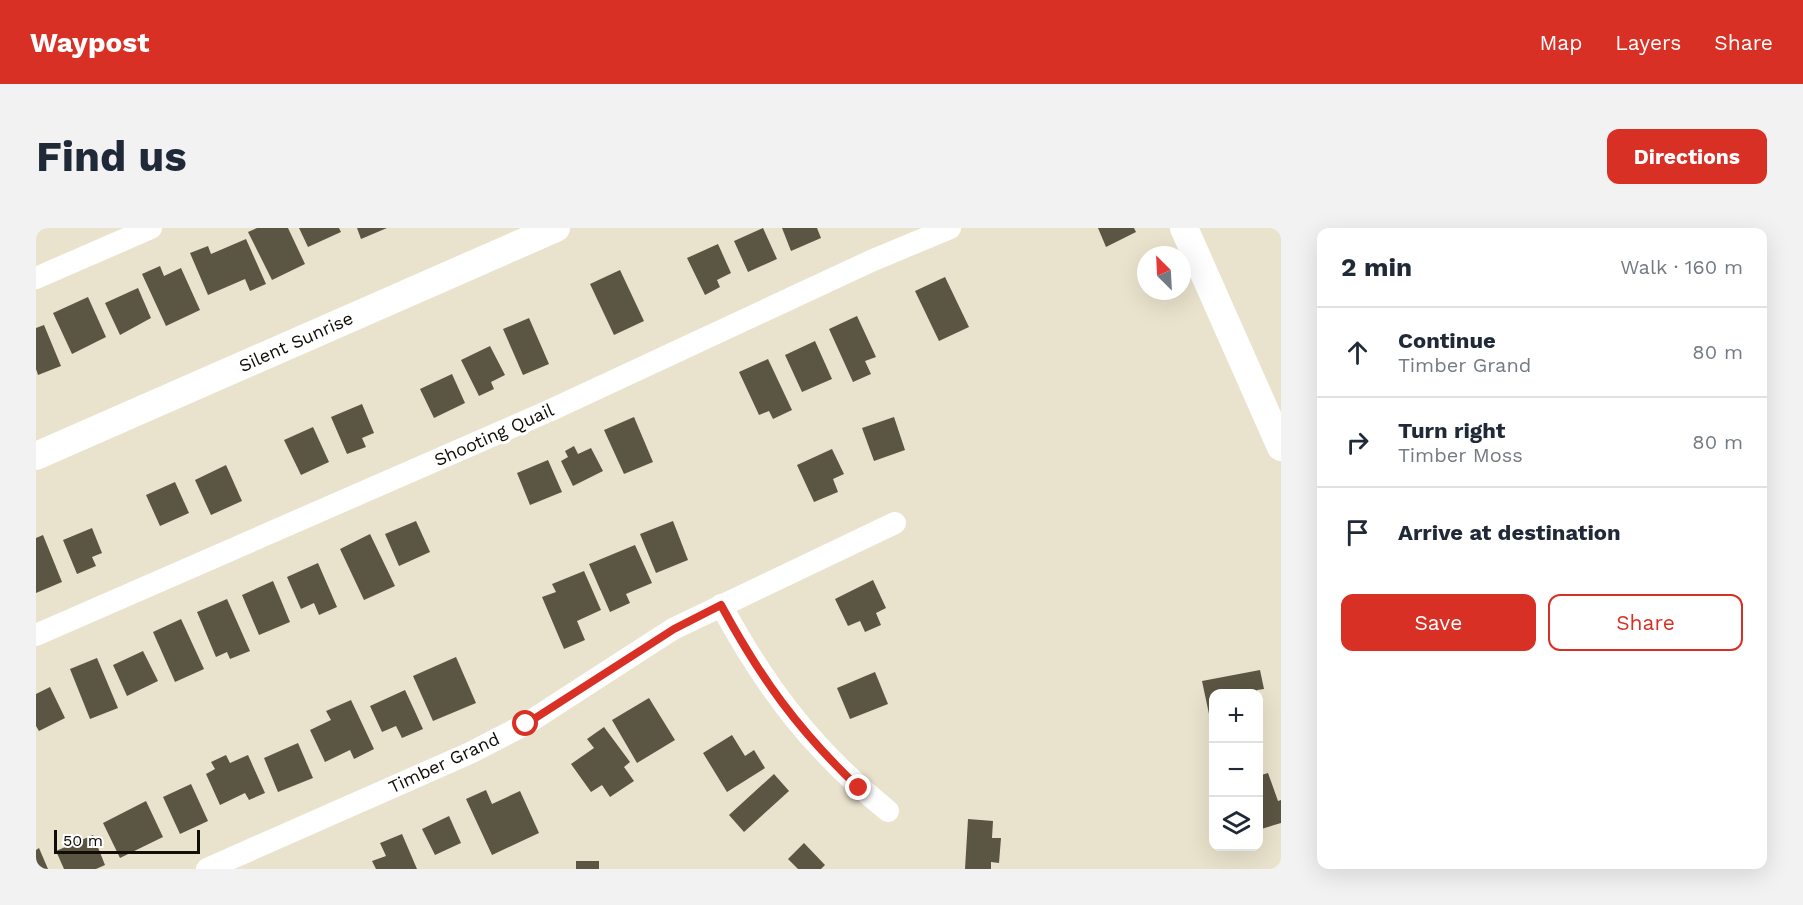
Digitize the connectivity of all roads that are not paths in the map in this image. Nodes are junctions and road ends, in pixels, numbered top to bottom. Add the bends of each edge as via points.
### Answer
1 (151, 228) edge
2 (556, 228) edge
3 (950, 228) edge
4 (1184, 228) edge
5 (36, 278) edge
6 (1281, 447) edge
7 (36, 456) edge
8 (895, 523) dead end
9 (721, 605) junction
10 (36, 635) edge
11 (888, 811) dead end
12 (207, 869) edge

1 - 5 street
2 - 7 street, Silent Sunrise
3 - 10 street, Shooting Quail via 551,410
4 - 6 street
8 - 9 street, Timber Grand
9 - 11 street via 774,695 820,751
9 - 12 street, Timber Grand via 674,629 526,724 470,753

